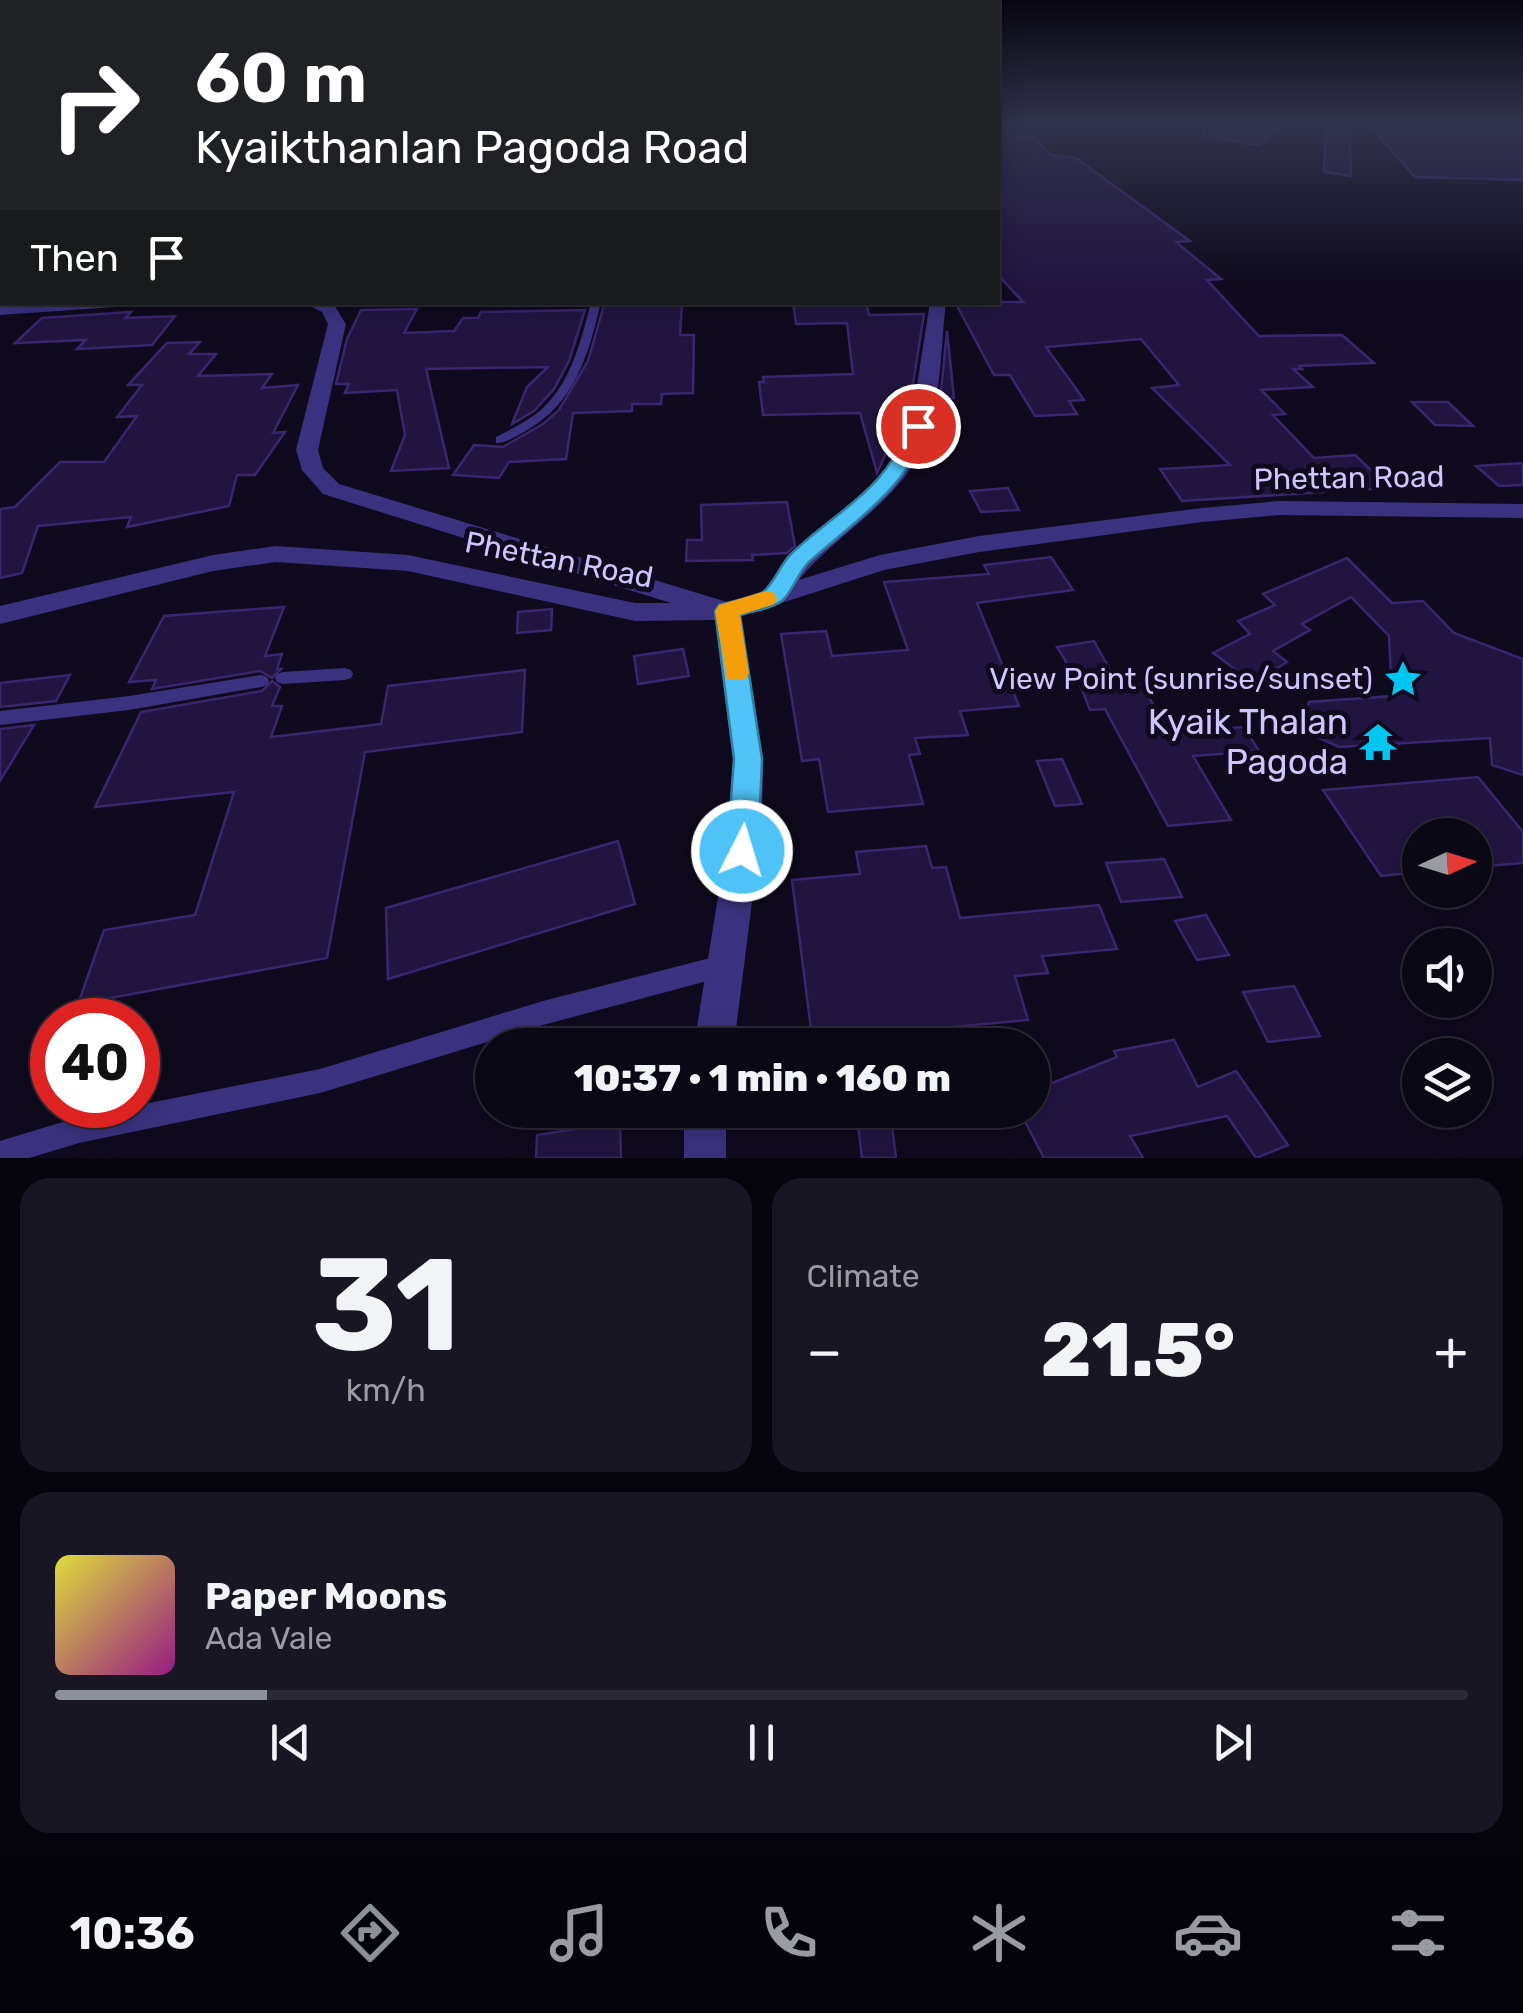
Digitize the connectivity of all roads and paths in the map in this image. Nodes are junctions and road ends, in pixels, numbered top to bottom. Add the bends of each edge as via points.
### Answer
1 (72, 305) edge
2 (318, 305) edge
3 (595, 305) edge
4 (938, 305) edge
5 (0, 310) edge
6 (500, 440) dead end
7 (1523, 510) edge
8 (774, 596) junction
9 (727, 611) junction
10 (0, 616) edge
11 (346, 674) dead end
12 (283, 678) dead end
13 (261, 681) dead end
14 (0, 718) edge
15 (726, 965) junction
16 (717, 1028) edge
17 (705, 1128) edge
18 (0, 1154) edge
19 (705, 1158) edge

1 - 5 street
2 - 9 street via 337,324 308,450 314,470 332,489
3 - 6 lane via 559,396 544,414
4 - 8 street via 909,455 858,512 800,558
7 - 8 street, Phettan Road via 1279,508 1202,515 980,544 880,563
8 - 9 street, Phettan Road
9 - 10 street, Phettan Road via 635,612 408,562 276,554 213,563
9 - 15 street via 748,759
11 - 12 lane
13 - 14 lane
15 - 16 street
15 - 18 lane via 320,1080 79,1130
17 - 19 street

